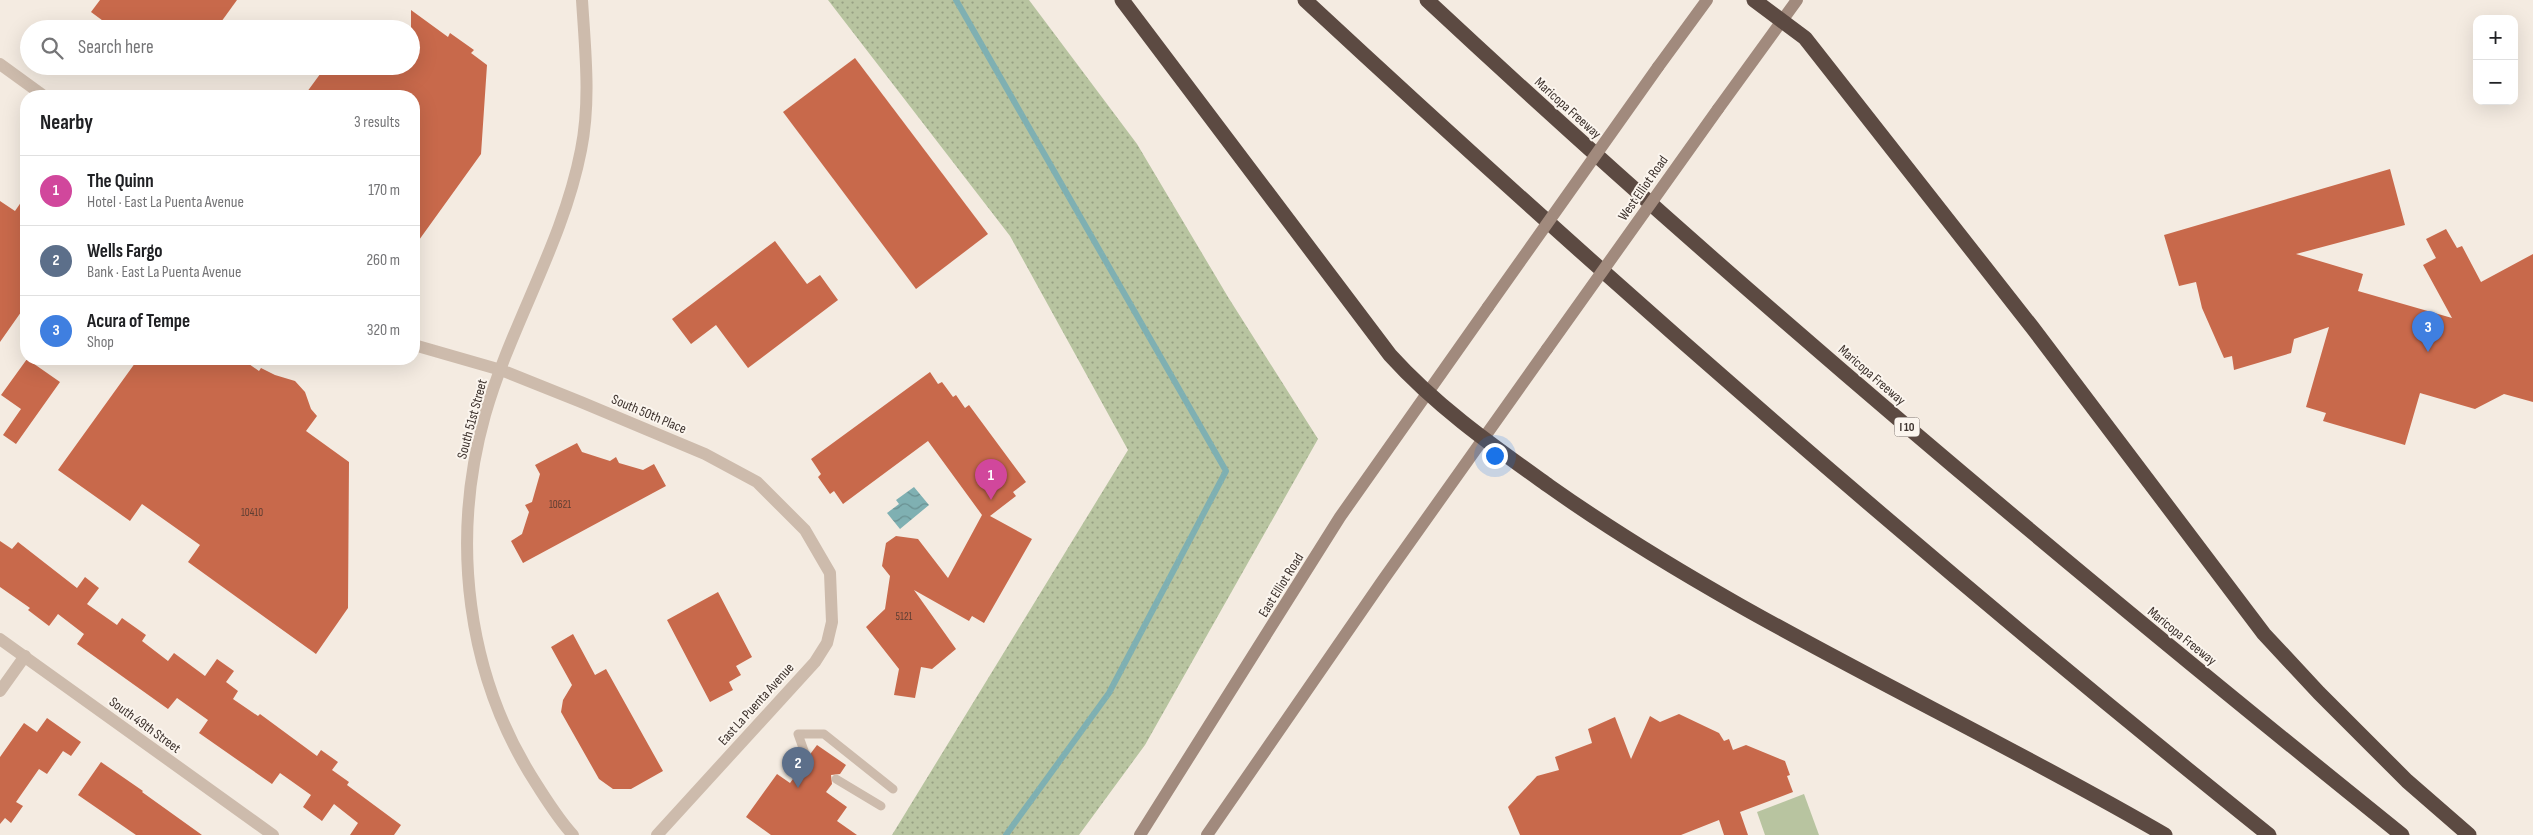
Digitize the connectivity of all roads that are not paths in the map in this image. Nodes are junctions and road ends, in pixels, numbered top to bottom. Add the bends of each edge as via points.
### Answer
1 (582, 0) edge
2 (1122, 0) edge
3 (1305, 0) edge
4 (1427, 0) edge
5 (1707, 0) edge
6 (1754, 0) edge
7 (1797, 0) edge
8 (1782, 20) junction
9 (0, 64) edge
10 (36, 90) edge
11 (420, 347) edge
12 (501, 370) junction
13 (1426, 393) junction
14 (1482, 439) junction
15 (830, 573) joint
16 (0, 638) edge
17 (25, 656) junction
18 (0, 691) edge
19 (807, 759) dead end
20 (836, 779) dead end
21 (893, 789) dead end
22 (881, 806) dead end
23 (273, 835) edge
24 (573, 835) edge
25 (657, 835) edge
26 (1140, 835) edge
27 (1207, 835) edge
28 (2165, 835) edge
29 (2269, 835) edge
30 (2402, 835) edge
31 (2468, 835) edge

1 - 12 street, South 51st Street via 586,106 582,148 560,228
2 - 13 highway via 1390,355
3 - 29 highway via 1666,328 2064,667
4 - 30 highway, Maricopa Freeway / I 10 via 1704,252 2015,520
5 - 13 main road, East Elliot Road, bridge
6 - 8 highway
7 - 8 main road, West Elliot Road
8 - 14 main road, West Elliot Road, bridge
8 - 31 highway via 1806,38 2032,327 2264,634 2407,781
9 - 10 street
11 - 12 street, South 50th Place
12 - 15 street, South 50th Place via 740,471 757,482 805,530
12 - 24 street, South 51st Street via 485,415 470,486 466,560 471,608 485,671 510,738 526,769
13 - 14 highway
13 - 26 main road, East Elliot Road via 1340,518
14 - 27 main road
14 - 28 highway via 1661,561 1836,660
15 - 25 street, East La Puenta Avenue via 832,622 827,643 819,656
16 - 17 street, South 49th Street
17 - 18 street
17 - 23 street, South 49th Street
19 - 21 lane via 798,734 824,734
20 - 22 lane

